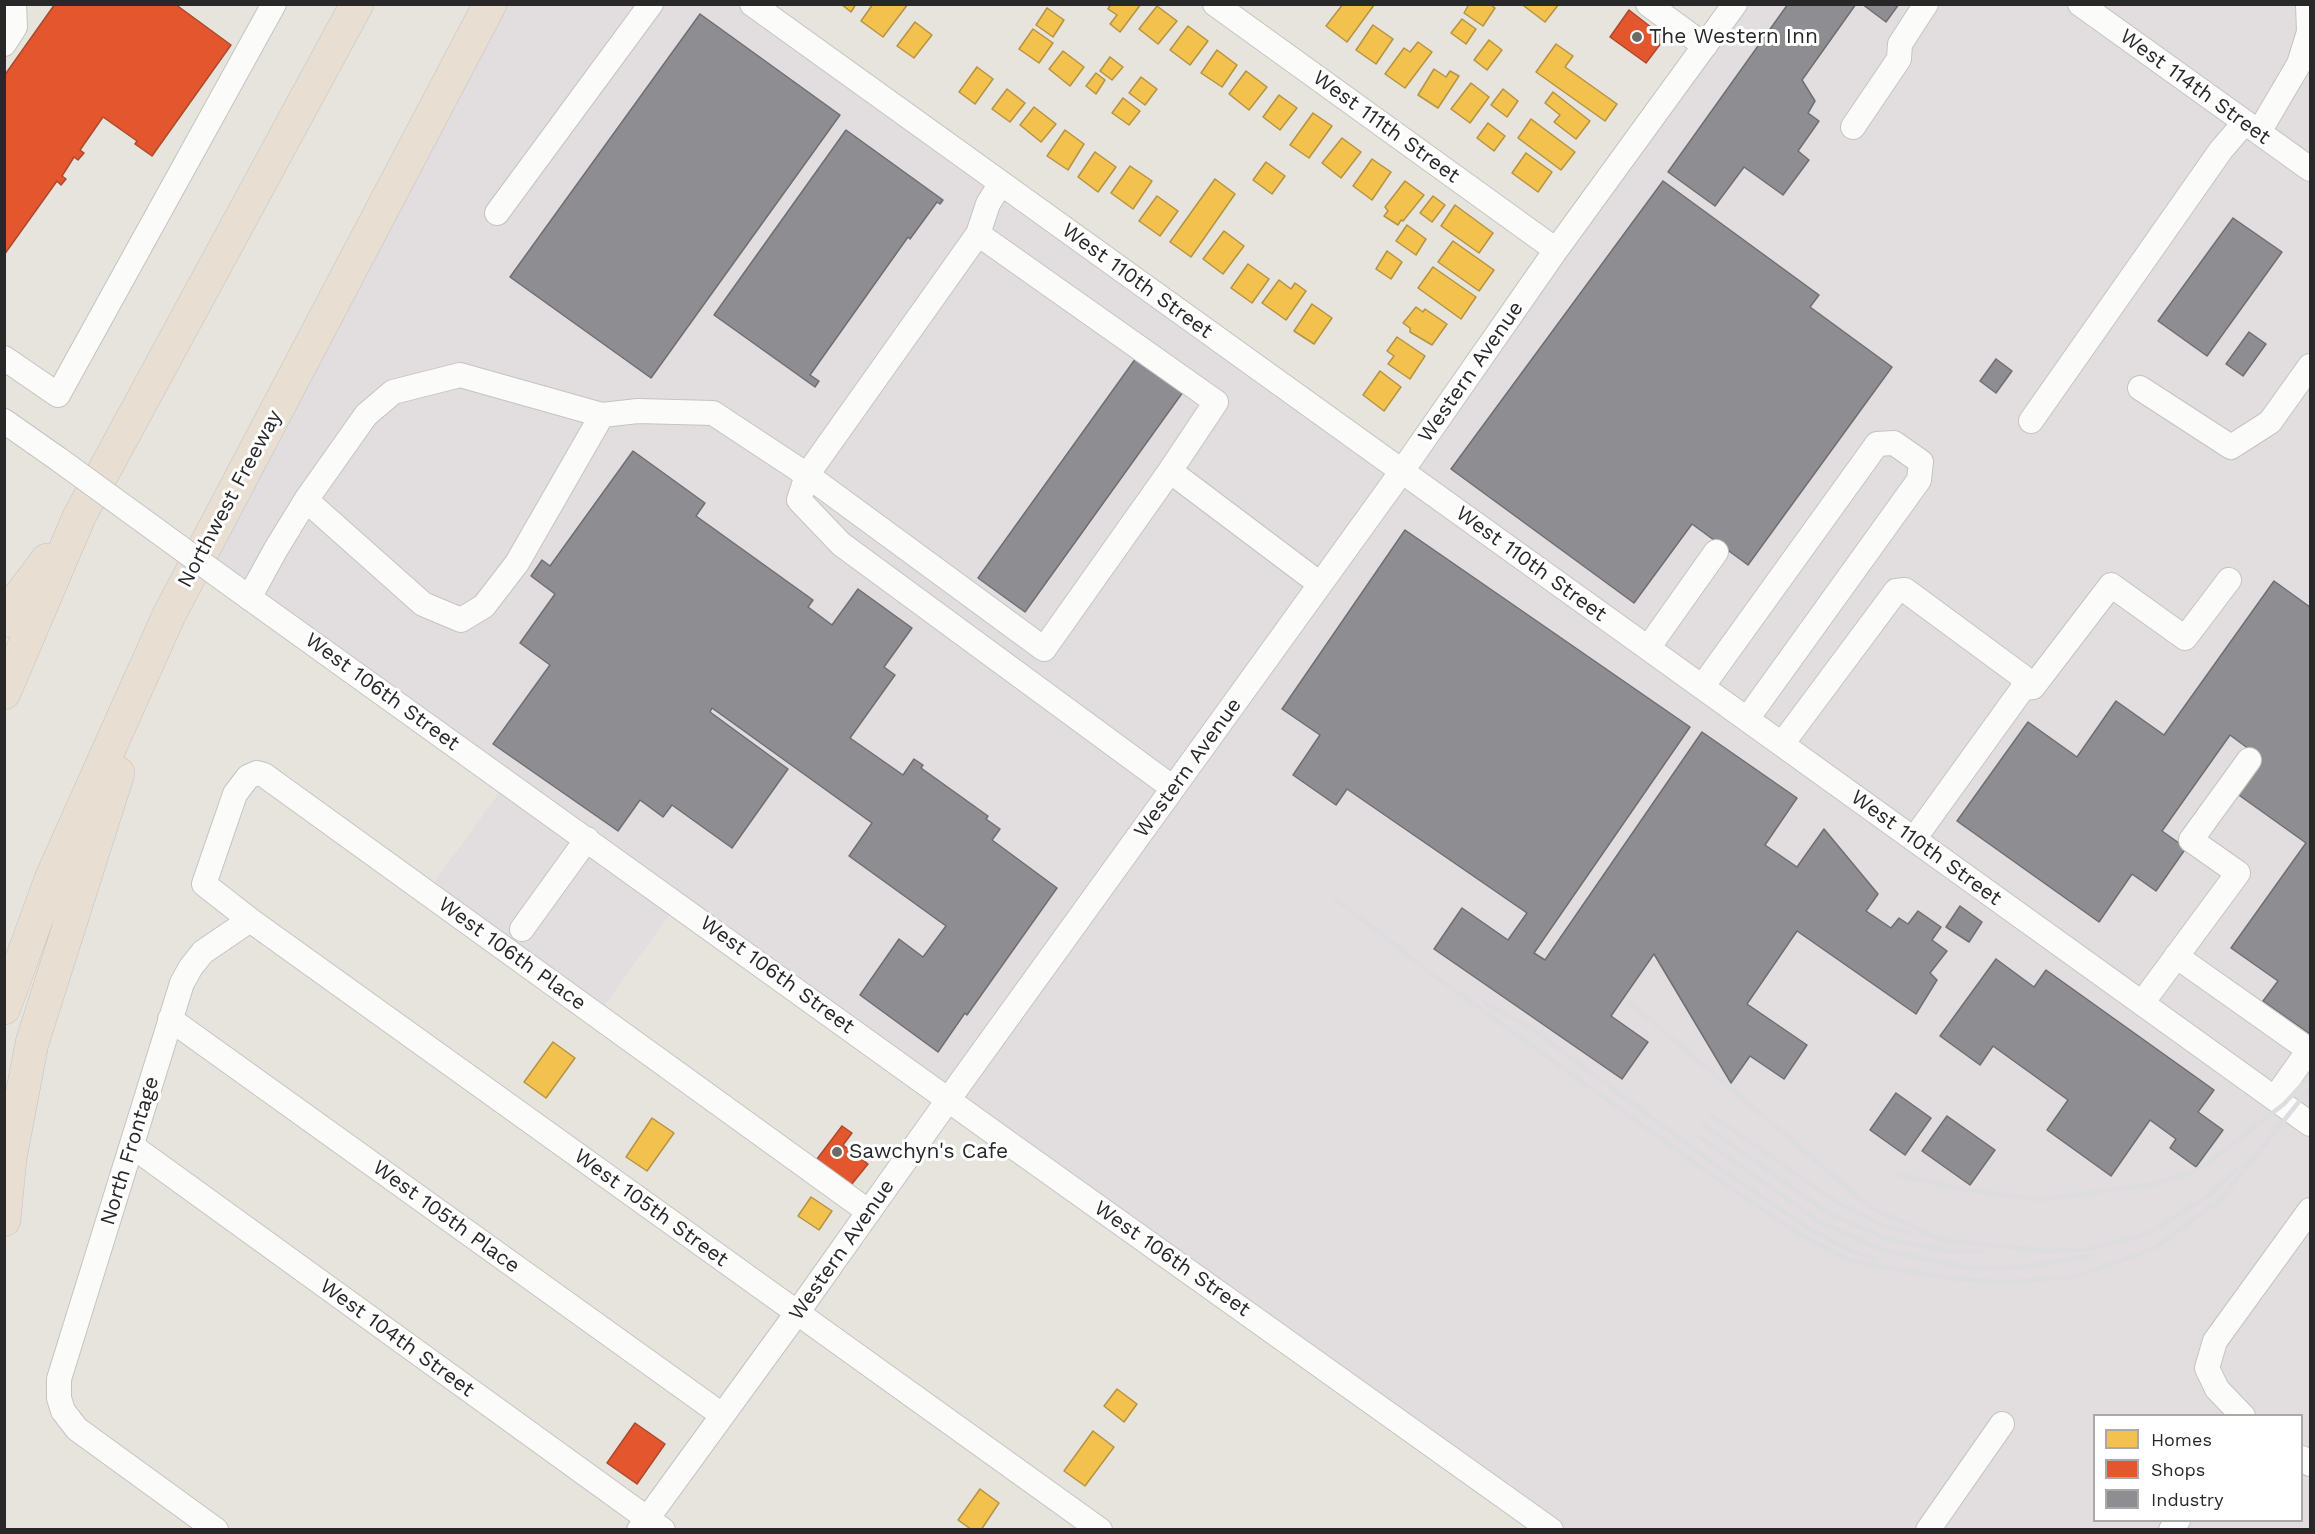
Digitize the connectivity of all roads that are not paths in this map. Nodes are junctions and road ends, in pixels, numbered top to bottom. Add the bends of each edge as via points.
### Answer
1 (14, 4) edge
2 (274, 4) edge
3 (357, 4) edge
4 (490, 4) edge
5 (651, 4) edge
6 (1215, 4) edge
7 (1648, 4) edge
8 (1735, 4) edge
9 (1926, 4) edge
10 (2080, 4) edge
11 (2308, 4) edge
12 (761, 7) edge
13 (4, 44) edge
14 (1705, 46) junction
15 (1853, 127) dead end
16 (2252, 127) junction
17 (2310, 169) edge
18 (1001, 183) junction
19 (497, 213) dead end
20 (978, 234) junction
21 (1556, 250) junction
22 (4, 358) edge
23 (2310, 366) edge
24 (2140, 388) dead end
25 (602, 416) junction
26 (2031, 421) dead end
27 (5, 423) edge
28 (1170, 471) junction
29 (1402, 471) junction
30 (807, 475) junction
31 (306, 500) junction
32 (79, 517) junction
33 (1716, 552) dead end
34 (2229, 580) dead end
35 (1320, 584) junction
36 (241, 592) junction
37 (169, 615) junction
38 (4, 621) edge
39 (1648, 648) junction
40 (1702, 687) junction
41 (2023, 688) junction
42 (4, 693) edge
43 (1747, 719) junction
44 (1782, 744) junction
45 (2249, 760) dead end
46 (1173, 788) junction
47 (587, 839) junction
48 (1914, 839) junction
49 (204, 884) joint
50 (250, 920) junction
51 (522, 929) dead end
52 (2176, 956) junction
53 (2142, 1003) junction
54 (4, 1008) edge
55 (170, 1019) junction
56 (2275, 1098) junction
57 (948, 1100) junction
58 (2310, 1124) edge
59 (132, 1146) junction
60 (2310, 1210) edge
61 (869, 1212) junction
62 (4, 1220) edge
63 (797, 1313) junction
64 (2241, 1414) edge
65 (722, 1415) junction
66 (2002, 1424) dead end
67 (650, 1526) edge
68 (216, 1530) edge
69 (1100, 1530) edge
70 (1551, 1530) edge
71 (1928, 1530) edge

1 - 13 street via 15,27
2 - 22 street via 58,395
3 - 32 highway
4 - 37 highway, Northwest Freeway
5 - 19 street
6 - 21 street, West 111th Street
7 - 14 street
8 - 14 street, Western Avenue
9 - 15 street via 1900,44 1899,59
10 - 16 street, West 114th Street
11 - 16 street via 2309,32 2299,64
12 - 18 street, West 110th Street
14 - 21 street, Western Avenue
16 - 17 street, West 114th Street
16 - 26 street via 2221,150
18 - 20 street via 988,204
18 - 29 street, West 110th Street
20 - 28 street via 1216,402
20 - 30 street
21 - 29 street, Western Avenue
23 - 24 street via 2270,422 2231,447
25 - 30 street via 638,411 712,413
25 - 31 street via 460,375 393,392 366,415
25 - 31 street via 517,563 484,606 461,620 423,604
27 - 36 street, West 106th Street, bridge
28 - 30 street via 1044,649
28 - 35 street
29 - 35 street, Western Avenue
29 - 39 street, West 110th Street
30 - 46 street via 799,500 841,544
31 - 36 street via 276,549
32 - 38 highway
32 - 42 highway
33 - 39 street
34 - 41 street via 2186,638 2111,585 2033,687
35 - 46 street, Western Avenue
36 - 47 street, West 106th Street
37 - 54 highway, Northwest Freeway via 51,879
37 - 62 highway via 32,1043 10,1158
39 - 40 street, West 110th Street
40 - 43 street, West 110th Street
40 - 43 street via 1877,444 1894,443 1921,462 1919,480
41 - 44 street via 2023,677 1905,590 1896,591
41 - 48 street
43 - 44 street, West 110th Street
44 - 48 street, West 110th Street
45 - 52 street via 2191,840 2238,873
46 - 57 street, Western Avenue
47 - 51 street
47 - 57 street, West 106th Street
48 - 53 street, West 110th Street
49 - 50 street, West 105th Street
49 - 61 street, West 106th Place via 235,794 252,775 264,775
50 - 55 street, North Frontage via 196,959 182,983
50 - 63 street, West 105th Street
52 - 53 street
52 - 56 street via 2309,1050
53 - 56 street, West 110th Street
55 - 59 street, North Frontage
55 - 65 street, West 105th Place
56 - 58 street, West 110th Street
57 - 61 street, Western Avenue
57 - 70 street, West 106th Street
59 - 67 street, West 104th Street
59 - 68 street, North Frontage via 59,1373 58,1391 63,1411 82,1434
60 - 64 street via 2214,1341 2207,1368 2217,1389
61 - 63 street, Western Avenue
63 - 65 street, Western Avenue
63 - 69 street, West 105th Street
65 - 67 street, Western Avenue
66 - 71 street

